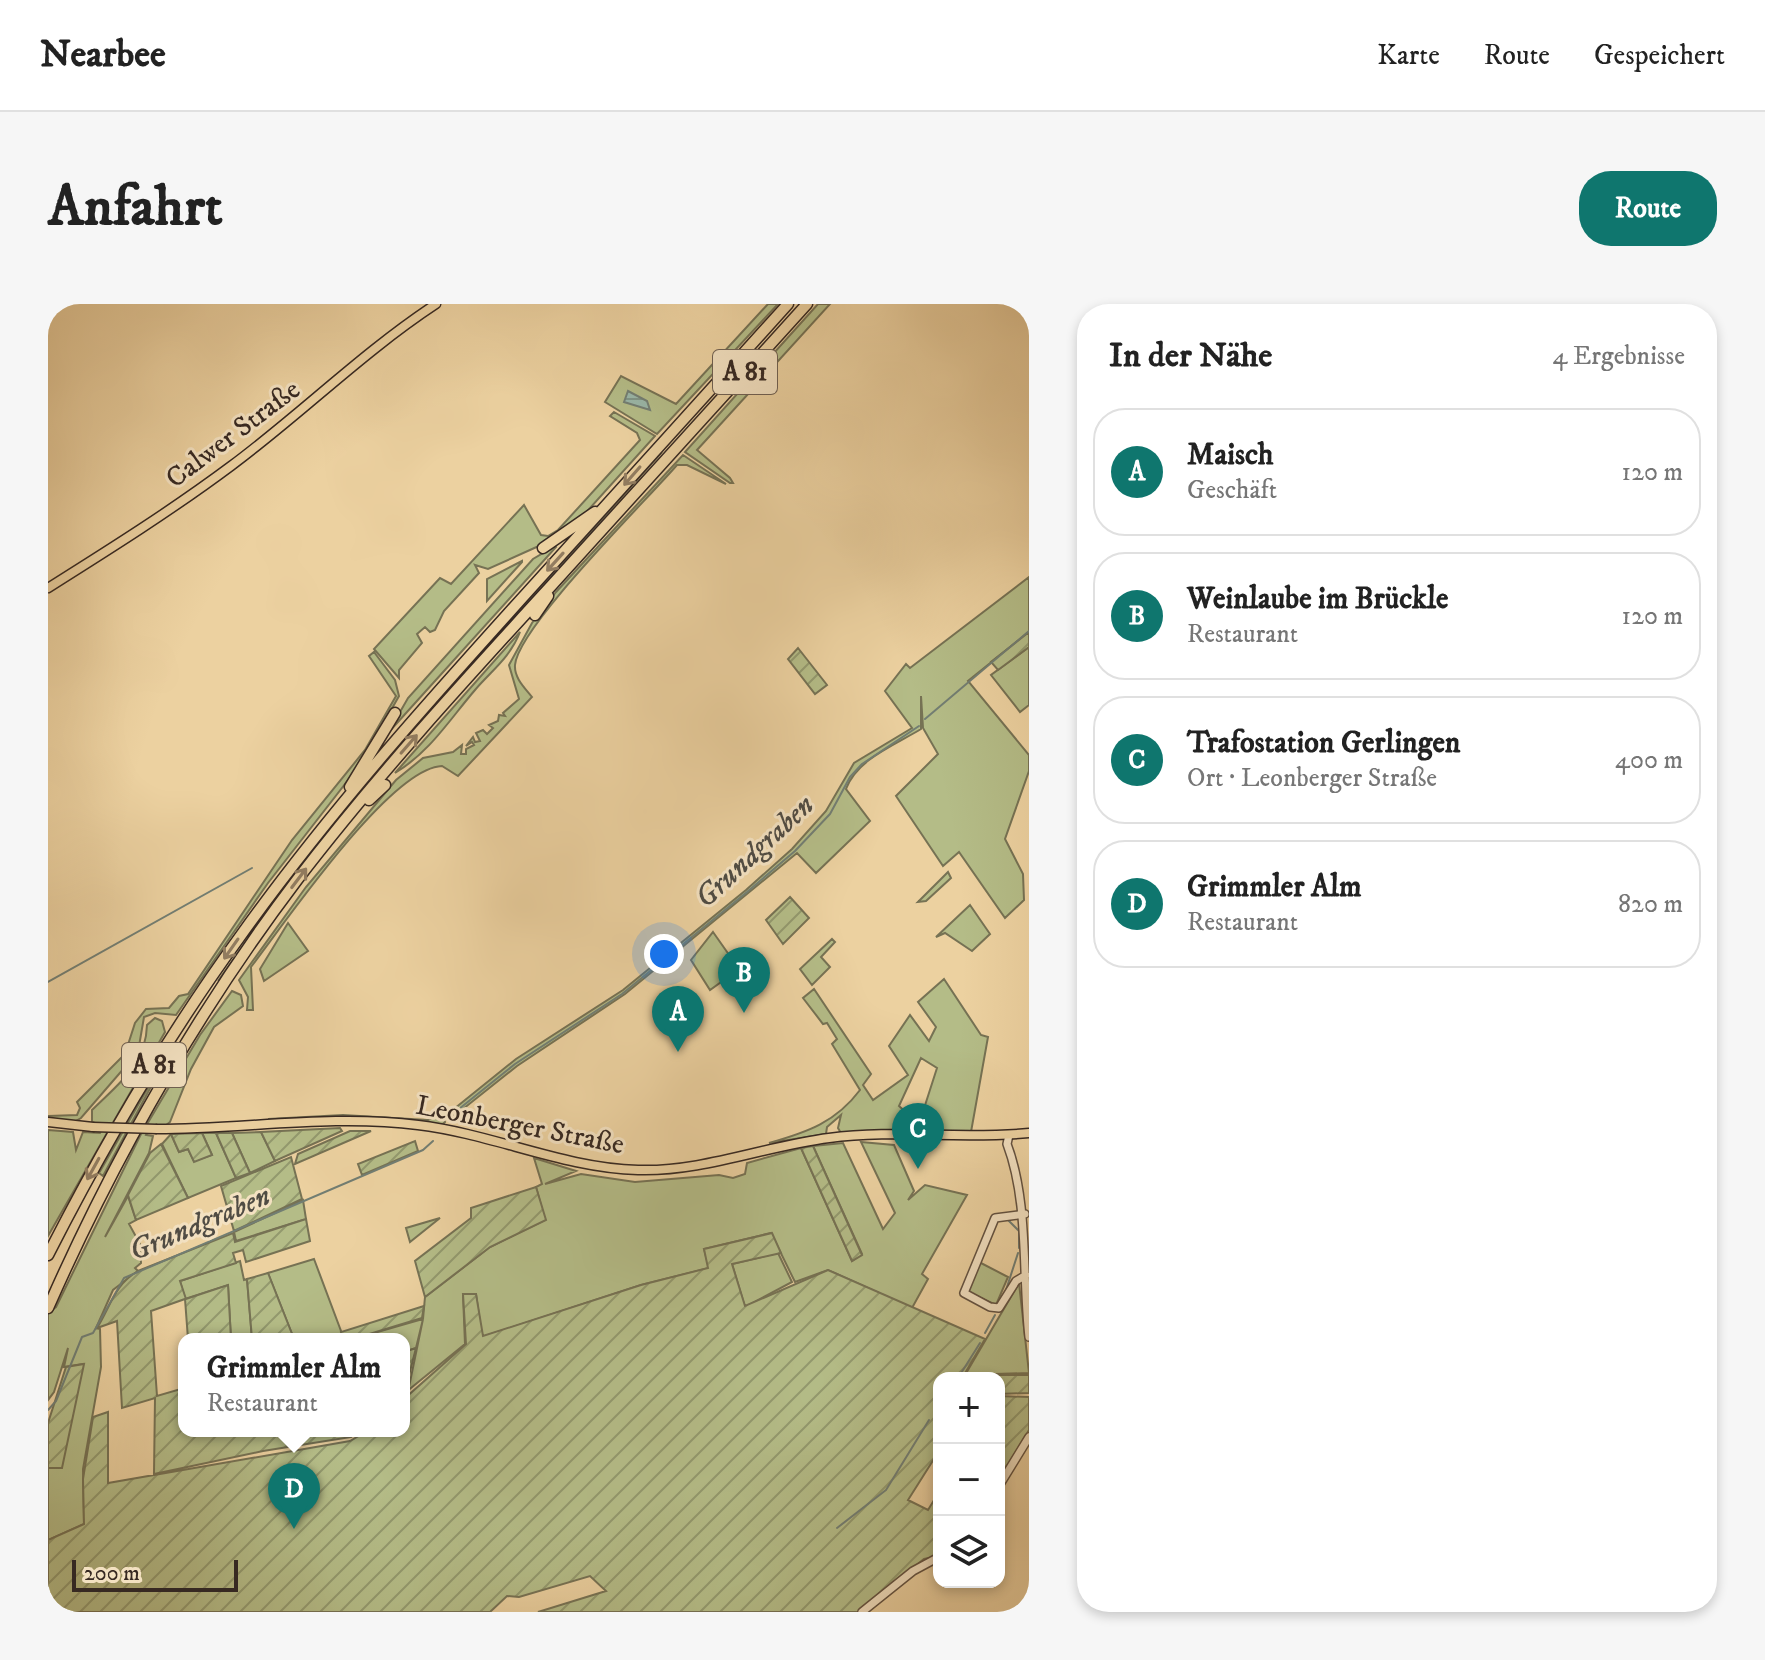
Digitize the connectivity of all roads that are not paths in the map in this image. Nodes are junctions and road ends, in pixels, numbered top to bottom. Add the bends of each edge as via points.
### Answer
1 (436, 304) edge
2 (788, 304) edge
3 (807, 304) edge
4 (607, 504) junction
5 (543, 548) dead end
6 (564, 571) junction
7 (48, 588) edge
8 (535, 615) dead end
9 (395, 713) dead end
10 (385, 785) dead end
11 (344, 800) junction
12 (341, 825) junction
13 (48, 1122) edge
14 (1029, 1133) edge
15 (1009, 1135) junction
16 (1025, 1214) junction
17 (48, 1255) edge
18 (1026, 1275) junction
19 (48, 1308) edge
20 (1029, 1333) edge
21 (1029, 1437) edge
22 (1005, 1476) edge
23 (933, 1560) edge
24 (862, 1612) edge

1 - 7 main road, Calwer Straße via 230,467
2 -> 4 highway, A 81
3 - 6 highway, A 81
4 - 5 highway
4 -> 11 highway, A 81
6 - 8 highway
12 -> 6 highway, A 81
9 - 11 highway
10 - 12 highway
11 -> 17 highway, A 81 via 178,1026
19 -> 12 highway, A 81 via 121,1156 189,1038
13 - 15 main road, Leonberger Straße, bridge via 157,1129 390,1122 466,1133 584,1164 643,1170 691,1167 832,1137
14 - 15 main road, Leonberger Straße
15 - 16 street via 1015,1144
16 - 18 street
16 - 18 street via 995,1218 964,1293 999,1308
18 - 20 street
21 - 22 street
23 - 24 street

